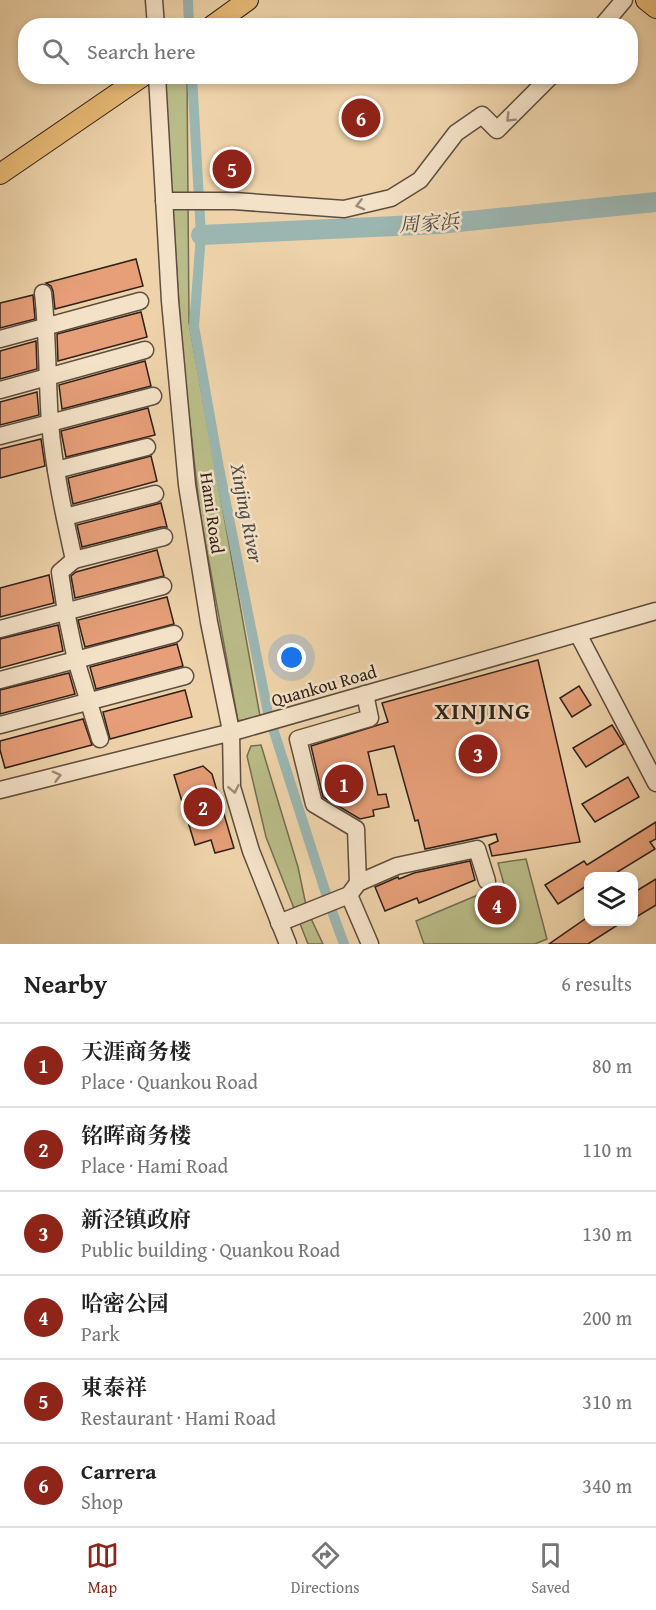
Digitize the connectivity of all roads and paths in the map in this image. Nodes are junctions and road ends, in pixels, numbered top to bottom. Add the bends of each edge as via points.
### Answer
1 (154, 0) edge
2 (248, 0) edge
3 (624, 0) edge
4 (646, 0) edge
5 (656, 8) edge
6 (155, 18) edge
7 (223, 18) edge
8 (609, 18) edge
9 (131, 84) edge
10 (157, 84) edge
11 (543, 84) edge
12 (0, 174) edge
13 (164, 201) junction
14 (43, 293) dead end
15 (140, 301) dead end
16 (47, 326) junction
17 (0, 339) edge
18 (145, 351) dead end
19 (49, 376) junction
20 (0, 390) edge
21 (153, 396) dead end
22 (50, 423) junction
23 (0, 436) edge
24 (147, 447) dead end
25 (56, 470) junction
26 (155, 494) dead end
27 (65, 518) junction
28 (164, 537) dead end
29 (74, 560) junction
30 (163, 586) dead end
31 (656, 611) edge
32 (66, 612) junction
33 (0, 629) edge
34 (174, 634) dead end
35 (578, 634) junction
36 (76, 660) junction
37 (185, 676) dead end
38 (0, 680) edge
39 (365, 694) junction
40 (90, 701) junction
41 (0, 725) edge
42 (236, 730) junction
43 (100, 739) dead end
44 (656, 783) edge
45 (0, 790) edge
46 (487, 881) dead end
47 (354, 889) junction
48 (279, 922) junction
49 (288, 944) edge
50 (370, 944) edge

1 - 6 street
2 - 7 main road
3 - 8 street
4 - 5 main road
9 - 12 main road
10 - 13 street, Hami Road
11 -> 13 street via 497,130 482,115 456,134 420,180 391,198 344,209
13 - 42 street, Hami Road via 187,485 209,622
14 - 16 street
15 - 16 street
16 - 17 street
16 - 19 street
18 - 19 street
19 - 20 street
19 - 22 street
21 - 22 street
22 - 23 street
22 - 25 street
24 - 25 street
25 - 27 street
26 - 27 street
27 - 29 street
28 - 29 street
29 - 32 street via 60,572
30 - 32 street
31 - 35 street, Quankou Road
32 - 33 street
32 - 36 street
34 - 36 street
35 - 39 street, Quankou Road
35 - 44 street
36 - 38 street
36 - 40 street
37 - 40 street
39 - 42 street, Quankou Road
39 - 47 street via 370,718 298,740 314,804 356,829
40 - 41 street
40 - 43 street
45 -> 42 street, Quankou Road
42 -> 48 street, Hami Road via 232,787 251,851
46 - 47 street via 477,849 397,866
47 - 48 street
47 - 50 street
48 - 49 street, Hami Road

